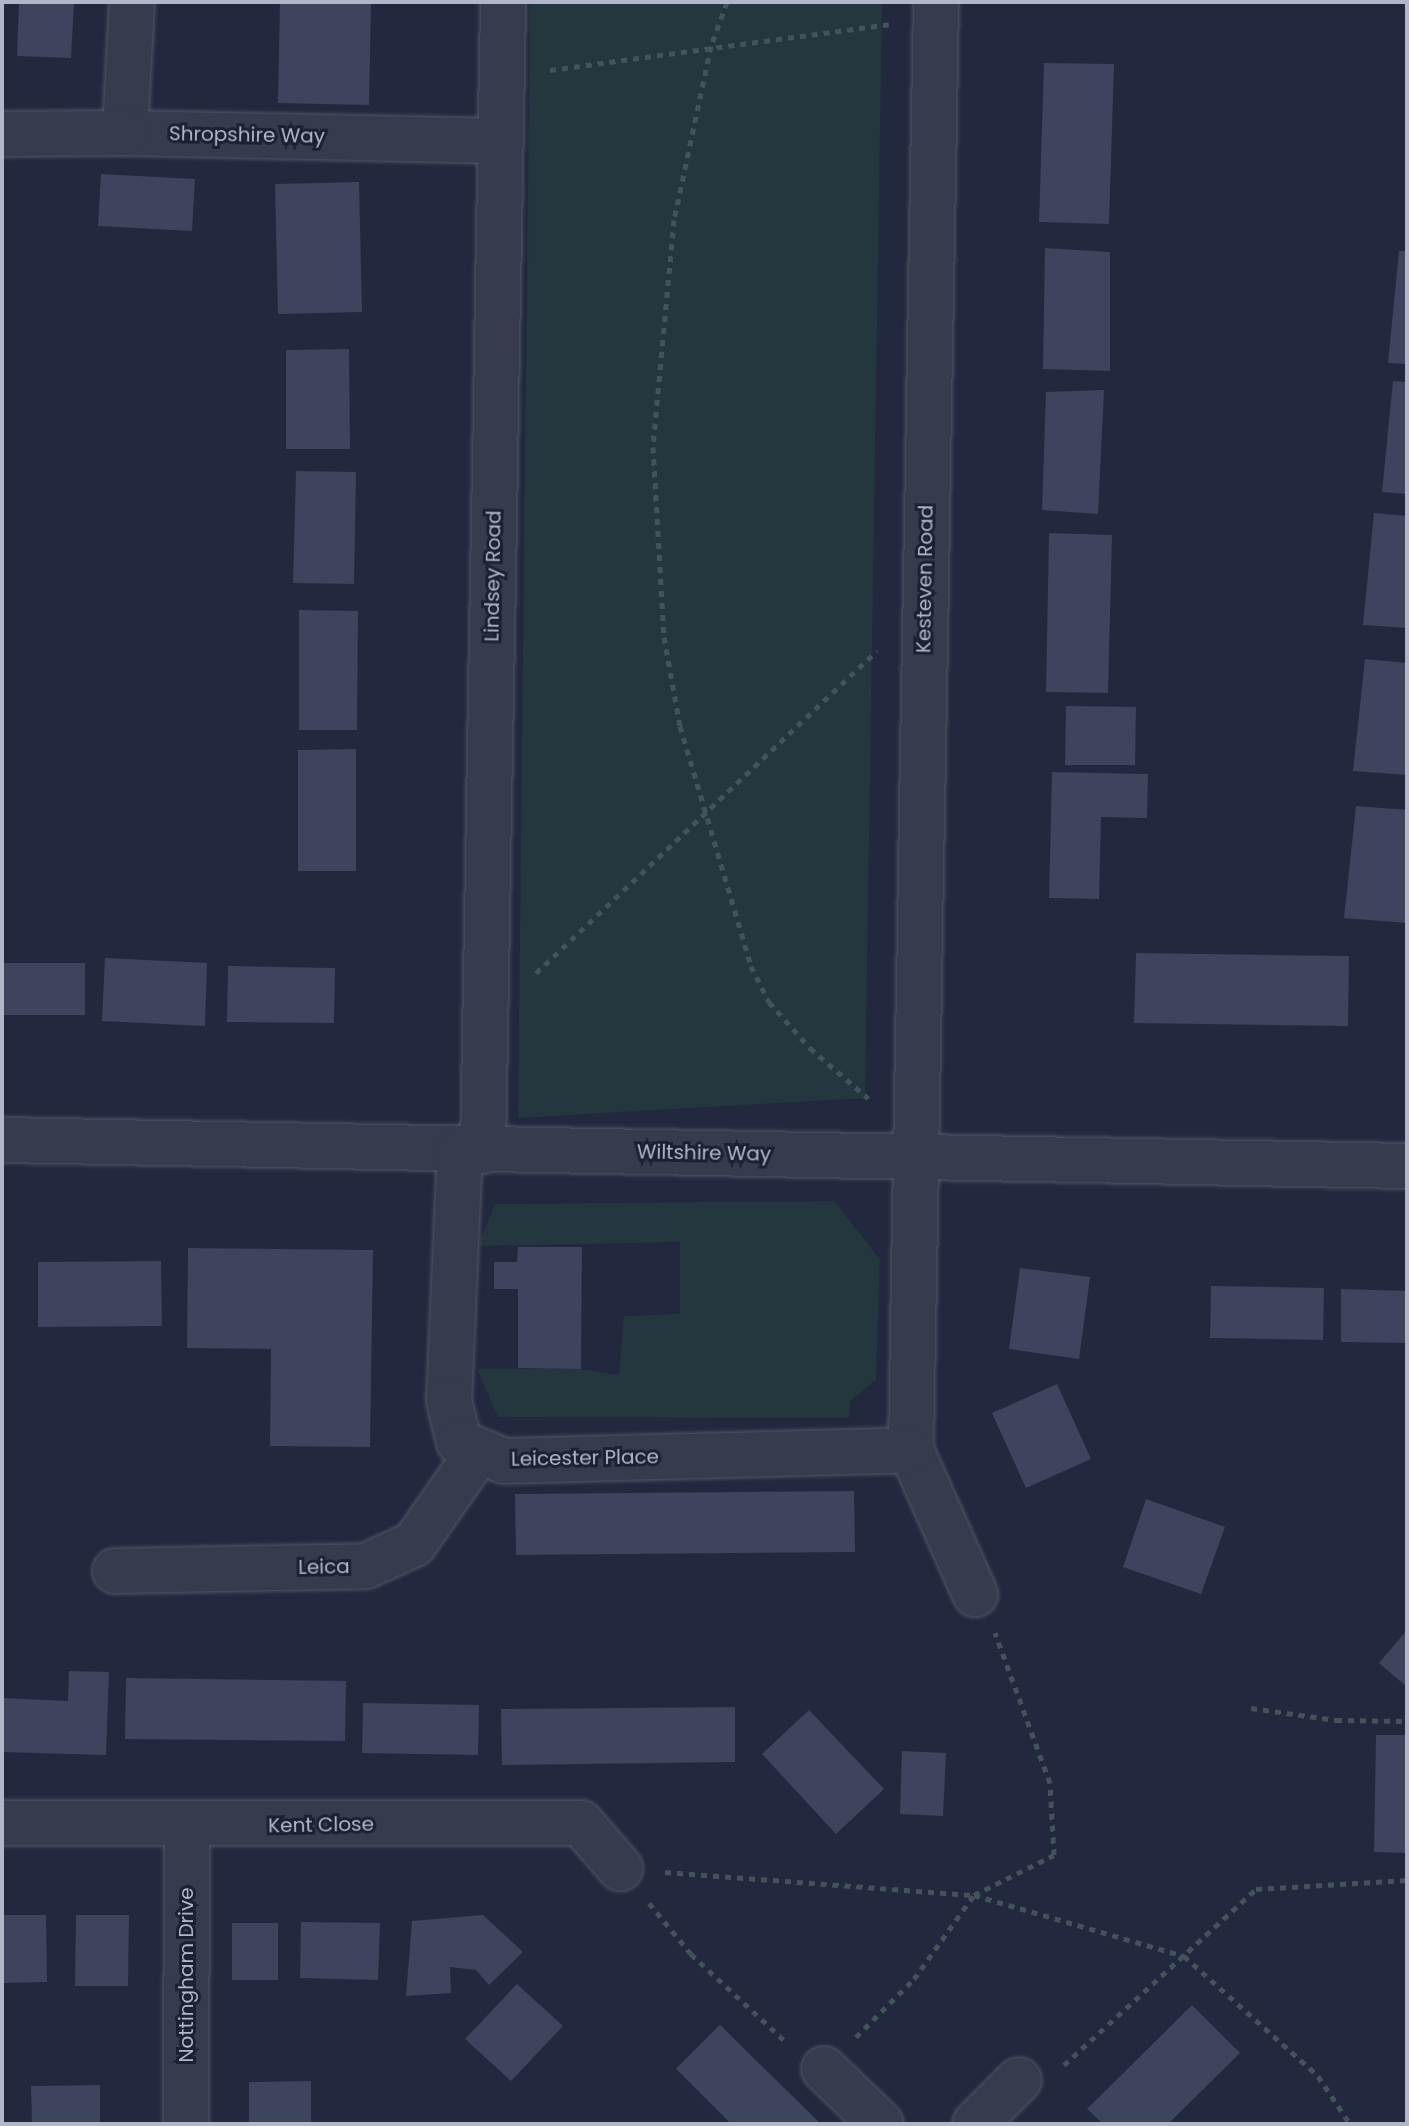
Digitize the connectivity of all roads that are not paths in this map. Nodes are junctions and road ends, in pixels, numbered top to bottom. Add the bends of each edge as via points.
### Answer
1 (132, 2) edge
2 (503, 2) edge
3 (936, 10) edge
4 (125, 133) junction
5 (2, 134) edge
6 (501, 141) junction
7 (2, 1140) edge
8 (471, 1150) junction
9 (920, 1156) junction
10 (1407, 1166) edge
11 (911, 1450) junction
12 (479, 1451) junction
13 (115, 1571) dead end
14 (975, 1594) road end
15 (2, 1823) edge
16 (187, 1827) junction
17 (620, 1868) road end
18 (824, 2069) road end
19 (1019, 2080) road end
20 (186, 2124) edge
21 (881, 2124) edge
22 (975, 2124) edge

1 - 4 street
2 - 6 street, Lindsey Road
3 - 9 street, Kesteven Road
4 - 5 street, Shropshire Way
4 - 6 street, Shropshire Way
6 - 8 street, Lindsey Road via 486,1019
7 - 8 street, Wiltshire Way
8 - 9 street, Wiltshire Way
8 - 12 street via 449,1401 459,1442
9 - 10 street, Wiltshire Way
9 - 11 street
11 - 12 street, Leicester Place via 504,1461
11 - 14 street
12 - 13 street, Leica via 414,1544 366,1566
15 - 16 street, Kent Close
16 - 17 street, Kent Close via 581,1823
16 - 20 street, Nottingham Drive
18 - 21 street
19 - 22 street

